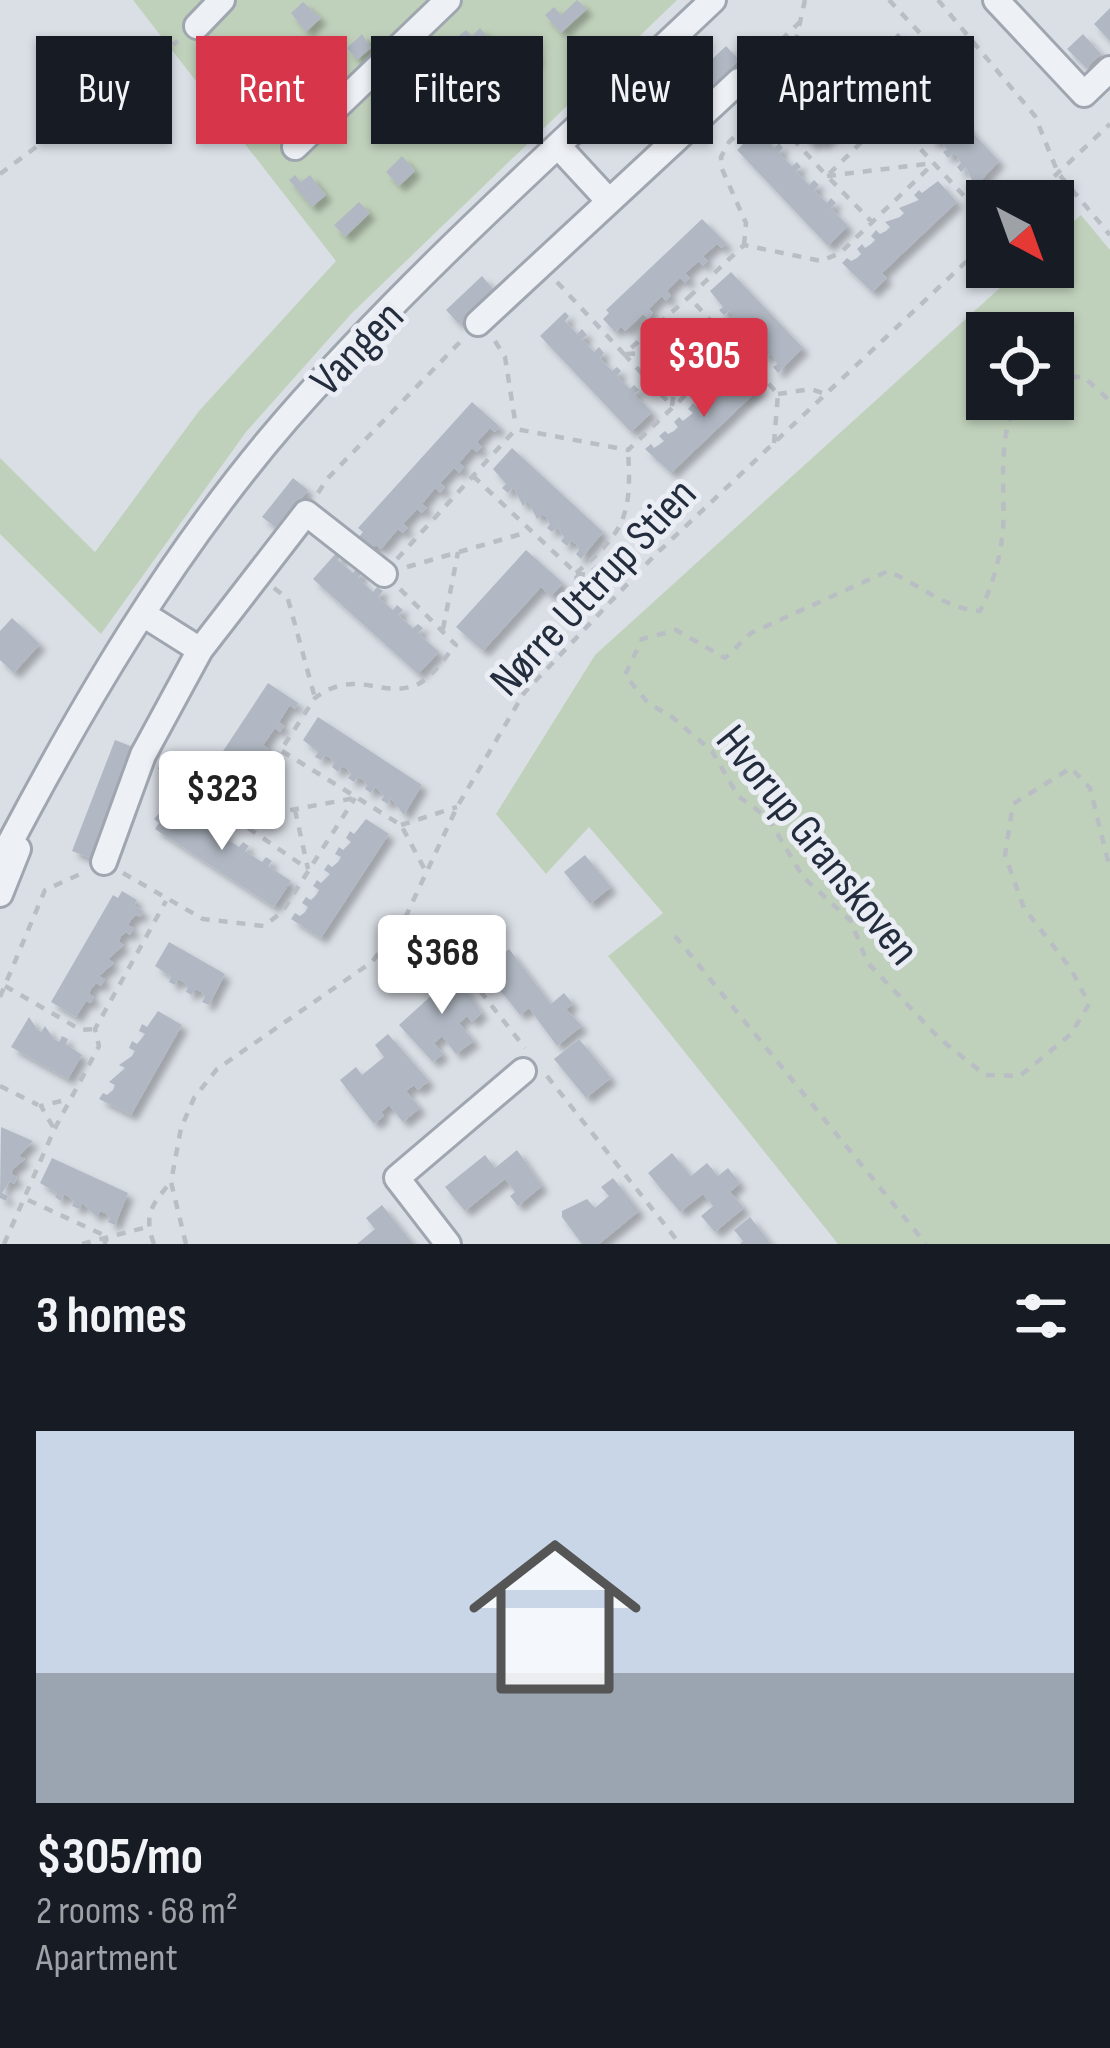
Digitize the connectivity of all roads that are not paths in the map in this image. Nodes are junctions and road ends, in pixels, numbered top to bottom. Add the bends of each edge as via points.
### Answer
1 (222, 0) edge
2 (448, 0) edge
3 (713, 0) edge
4 (996, 0) edge
5 (197, 26) road end
6 (1110, 69) edge
7 (737, 83) edge
8 (295, 147) dead end
9 (559, 147) junction
10 (608, 200) junction
11 (478, 323) road end
12 (384, 574) road end
13 (142, 614) junction
14 (200, 650) junction
15 (60, 747) junction
16 (0, 862) edge
17 (104, 862) road end
18 (0, 894) edge
19 (523, 1071) dead end
20 (448, 1244) edge

1 - 5 street
2 - 8 street
3 - 9 street, Vangen
4 - 6 street via 1084,94
7 - 10 street
9 - 10 street
9 - 13 street, Vangen via 284,423
10 - 11 street
12 - 14 street via 306,513
13 - 14 street
13 - 15 street, Vangen
14 - 17 street via 142,755
15 - 16 street, Vangen
15 - 18 street, Vangen
19 - 20 street via 397,1178

